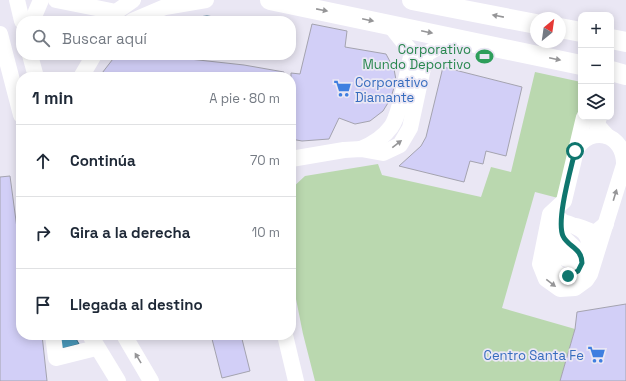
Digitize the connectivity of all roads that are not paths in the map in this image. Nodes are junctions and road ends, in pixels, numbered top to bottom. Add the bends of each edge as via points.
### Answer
1 (17, 0) edge
2 (41, 0) edge
3 (56, 0) edge
4 (133, 0) edge
5 (206, 0) edge
6 (270, 0) edge
7 (412, 0) edge
8 (21, 16) edge
9 (34, 16) edge
10 (144, 16) edge
11 (530, 23) edge
12 (389, 24) junction
13 (566, 29) edge
14 (578, 31) edge
15 (0, 34) edge
16 (454, 38) junction
17 (614, 40) edge
18 (626, 42) edge
19 (31, 60) edge
20 (91, 60) edge
21 (578, 64) edge
22 (35, 72) edge
23 (84, 72) edge
24 (614, 73) edge
25 (626, 75) edge
26 (16, 96) edge
27 (583, 120) edge
28 (598, 120) edge
29 (607, 136) junction
30 (361, 149) junction
31 (575, 151) junction
32 (296, 158) edge
33 (564, 201) junction
34 (606, 224) junction
35 (551, 228) dead end
36 (548, 249) junction
37 (54, 340) edge
38 (127, 340) edge
39 (286, 340) edge
40 (93, 341) edge
41 (118, 381) edge
42 (151, 381) edge
43 (296, 381) edge

1 - 8 street
2 - 9 street
3 - 4 street via 116,12
5 - 10 street via 165,7
6 -> 12 main road
11 -> 7 main road
12 -> 16 main road
12 - 30 street via 412,53 392,127 375,143
13 - 14 main road
15 - 26 street
16 -> 21 main road
30 -> 16 street via 383,153 400,144 410,128 426,54
17 - 18 main road
19 - 22 street
20 - 23 street
24 - 25 main road
27 - 31 street
28 - 29 street via 597,125
29 - 31 street via 591,136 584,139
34 -> 29 street via 624,165 619,144
30 - 32 street
31 - 33 street
33 - 36 street via 550,214
33 - 36 street via 560,223 563,237 581,254 581,267 571,276 559,275 551,264
34 - 35 street via 595,232 574,225 562,228 558,232 554,245 559,255 573,260 583,256 589,244 586,233 583,230 566,223
36 -> 34 street via 540,264 546,280 560,288 574,288 590,274
37 - 40 street via 56,358
42 -> 38 street
39 - 43 street
40 - 41 street

